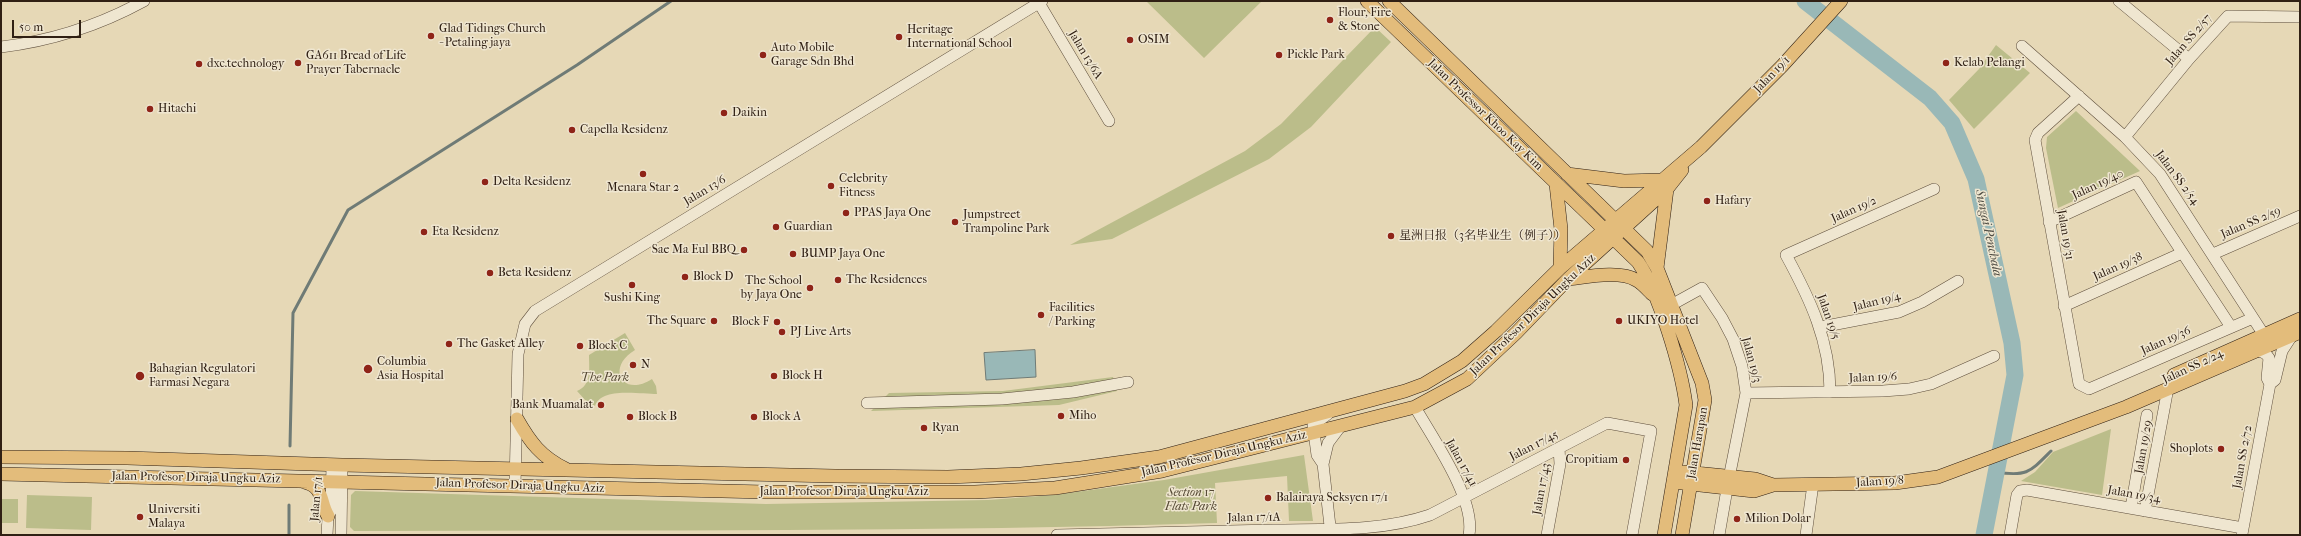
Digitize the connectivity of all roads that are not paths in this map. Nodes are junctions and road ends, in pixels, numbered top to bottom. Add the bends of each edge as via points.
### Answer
1 (144, 1) edge
2 (1367, 1) edge
3 (1389, 1) edge
4 (2119, 1) edge
5 (1041, 2) edge
6 (1841, 2) edge
7 (2300, 17) edge
8 (2022, 46) dead end
9 (1, 47) edge
10 (2189, 59) junction
11 (2079, 96) junction
12 (1108, 121) dead end
13 (2125, 137) junction
14 (1567, 174) junction
15 (1556, 184) junction
16 (1664, 185) junction
17 (1934, 189) dead end
18 (2300, 216) edge
19 (2049, 222) junction
20 (1619, 224) junction
21 (1608, 234) junction
22 (2182, 253) junction
23 (2213, 254) junction
24 (1786, 256) joint
25 (1560, 268) junction
26 (1657, 268) junction
27 (1568, 279) junction
28 (1958, 281) dead end
29 (1654, 295) junction
30 (1673, 304) junction
31 (2064, 306) junction
32 (2253, 318) junction
33 (2300, 319) edge
34 (1821, 327) junction
35 (2231, 327) junction
36 (2297, 333) edge
37 (2264, 335) junction
38 (2251, 352) junction
39 (1994, 356) dead end
40 (1128, 382) dead end
41 (2270, 384) junction
42 (2168, 388) junction
43 (2089, 389) joint
44 (1830, 392) junction
45 (1746, 393) junction
46 (867, 403) dead end
47 (1415, 407) junction
48 (1333, 411) junction
49 (2147, 415) dead end
50 (517, 419) junction
51 (2089, 420) junction
52 (1340, 427) junction
53 (1313, 433) junction
54 (1559, 448) junction
55 (1, 457) edge
56 (1985, 461) joint
57 (1323, 464) junction
58 (337, 465) junction
59 (516, 469) junction
60 (569, 470) junction
61 (1, 474) edge
62 (1674, 476) junction
63 (1692, 479) junction
64 (297, 480) junction
65 (337, 481) junction
66 (1728, 484) junction
67 (1812, 484) junction
68 (515, 486) junction
69 (1464, 497) junction
70 (2131, 508) junction
71 (2145, 510) junction
72 (328, 516) junction
73 (2242, 531) edge
74 (1331, 532) edge
75 (327, 535) edge
76 (341, 535) edge
77 (1058, 535) edge
78 (1469, 535) edge
79 (1547, 535) edge
80 (1632, 535) edge
81 (1664, 535) edge
82 (1682, 535) edge
83 (1718, 535) edge
84 (1806, 535) edge
85 (2010, 535) edge

1 - 9 street via 123,12 69,32
2 - 15 main road, Jalan Professor Khoo Kay Kim
3 - 14 main road, Jalan Professor Khoo Kay Kim
4 - 10 street
5 - 12 street, Jalan 13/6A
5 - 50 street, Jalan 13/6 via 535,311 525,324 518,354
6 - 16 main road, Jalan 19/1
7 - 10 street, Jalan SS 2/57 via 2228,16
8 - 11 street, Jalan SS 2/54
10 - 13 street, Jalan SS 2/57
11 - 13 street, Jalan SS 2/54
11 - 19 street, Jalan 19/31 via 2038,133 2035,140
13 - 23 street, Jalan SS 2/54 via 2160,174
14 - 16 main road
14 - 20 main road, Jalan Professor Khoo Kay Kim
15 - 21 main road, Jalan Professor Khoo Kay Kim
15 - 25 main road via 1561,229
16 - 20 main road, Jalan 19/1
16 - 26 main road
17 - 24 street, Jalan 19/2
18 - 23 street, Jalan SS 2/59
19 - 22 street, Jalan 19/40 via 2136,182
19 - 31 street, Jalan 19/31
20 - 21 main road, Jalan 19/1
20 - 26 main road, Jalan Harapan via 1647,251
21 - 25 main road, Jalan Profesor Diraja Ungku Aziz
21 - 27 main road, Jalan Profesor Diraja Ungku Aziz
21 - 29 main road, Jalan Harapan via 1638,262
22 - 31 street, Jalan 19/38
22 - 35 street
23 - 32 street, Jalan SS 2/54
24 - 34 street, Jalan 19/5
25 - 48 main road, Jalan Profesor Diraja Ungku Aziz via 1462,361 1406,392
26 - 30 main road, Jalan Harapan
27 - 29 main road via 1605,275 1627,277 1635,279
27 - 47 main road, Jalan Profesor Diraja Ungku Aziz via 1468,380
28 - 34 street, Jalan 19/4 via 1899,312
29 - 62 main road, Jalan Harapan via 1682,382 1686,405
30 - 45 street, Jalan 19/3 via 1702,288 1733,339 1742,366
30 - 63 main road, Jalan Harapan via 1702,383 1705,400
31 - 43 street, Jalan 19/31 via 2079,384
32 - 35 street, Jalan 19/36
32 - 37 street, Jalan SS 2/54
33 - 37 main road, Jalan SS 2/24
34 - 44 street, Jalan 19/5
35 - 43 street, Jalan 19/36
36 - 38 main road, Jalan SS 2/24
36 - 41 street, Jalan SS 2/72 via 2282,350 2275,380
37 - 51 main road, Jalan SS 2/24 via 2123,399
38 - 41 street, Jalan SS 2/72 via 2258,351 2270,358 2267,378
38 - 42 main road, Jalan SS 2/24
39 - 44 street, Jalan 19/6 via 1931,384 1909,389
40 - 46 street via 1073,392 1002,399
41 - 73 street, Jalan SS 2/72
42 - 51 main road, Jalan SS 2/24
42 - 71 street, Jalan 19/29
44 - 45 street, Jalan 19/6
45 - 66 street, Jalan 19/3
47 - 52 main road, Jalan Profesor Diraja Ungku Aziz
47 - 69 street, Jalan 17/41
48 - 53 street via 1313,425
48 - 60 main road, Jalan Profesor Diraja Ungku Aziz via 1159,457 1021,474 948,477 835,476
49 - 70 street
50 - 59 street, Jalan 13/6
50 - 60 main road via 528,438 544,456
51 - 56 main road, Jalan SS 2/24
52 - 53 main road, Jalan Profesor Diraja Ungku Aziz
52 - 57 street via 1328,443
53 - 57 street via 1317,455
53 - 68 main road, Jalan Profesor Diraja Ungku Aziz via 1162,470 1055,488 975,492 881,492
54 - 69 street, Jalan 17/45
54 - 79 street, Jalan 17/43 via 1560,464
54 - 80 street, Jalan 17/45 via 1607,424 1651,431
55 - 58 main road, Jalan Profesor Diraja Ungku Aziz via 128,458
56 - 67 main road, Jalan 19/8 via 1938,477 1895,483
57 - 74 street
58 - 59 main road, Jalan Profesor Diraja Ungku Aziz
58 - 65 street, Jalan 17/1
59 - 60 main road, Jalan Profesor Diraja Ungku Aziz
59 - 68 street, Jalan 13/6
61 - 64 main road, Jalan Profesor Diraja Ungku Aziz
62 - 63 main road, Jalan 19/8
62 - 81 main road, Jalan Harapan
63 - 66 main road, Jalan 19/8
63 - 82 main road, Jalan Harapan
64 - 65 main road, Jalan Profesor Diraja Ungku Aziz
64 - 72 main road via 311,484 322,494
65 - 68 main road, Jalan Profesor Diraja Ungku Aziz
65 - 72 street, Jalan 17/1
65 - 76 street, Jalan 17/1
66 - 67 main road, Jalan 19/8 via 1755,479 1774,485
66 - 83 street, Jalan 19/3
67 - 84 street
69 - 74 street, Jalan 17/45 via 1430,515 1406,523
69 - 78 street, Jalan 17/41 via 1471,522
70 - 71 street, Jalan 19/34
70 - 85 street, Jalan 19/34 via 2027,490 2020,491 2017,495
71 - 73 street, Jalan 19/34
72 - 75 street, Jalan 17/1
74 - 77 street, Jalan 17/1A

